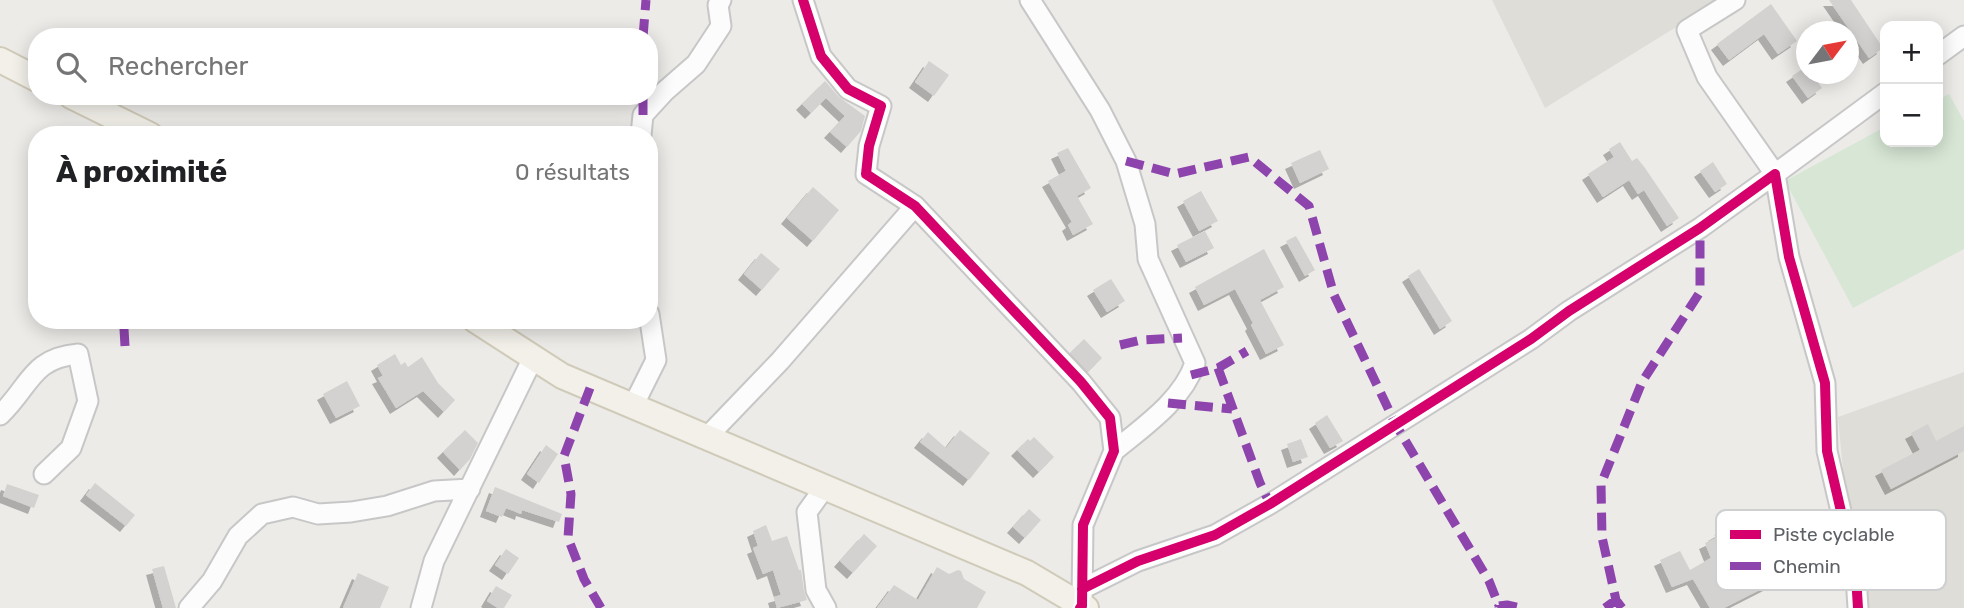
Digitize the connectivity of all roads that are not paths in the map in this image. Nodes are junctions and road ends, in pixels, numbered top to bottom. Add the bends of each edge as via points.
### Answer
1 (721, 0) edge
2 (803, 0) edge
3 (1030, 0) edge
4 (1735, 0) edge
5 (1964, 36) edge
6 (1943, 51) edge
7 (0, 60) edge
8 (28, 74) edge
9 (1880, 97) edge
10 (658, 99) edge
11 (89, 105) edge
12 (653, 105) edge
13 (132, 126) edge
14 (642, 126) edge
15 (1775, 174) junction
16 (915, 206) junction
17 (489, 329) edge
18 (651, 329) edge
19 (533, 358) junction
20 (633, 406) junction
21 (0, 415) edge
22 (707, 437) junction
23 (1114, 451) junction
24 (44, 474) dead end
25 (825, 487) junction
26 (470, 489) junction
27 (1841, 510) edge
28 (1857, 590) edge
29 (1082, 603) edge
30 (189, 608) edge
31 (421, 608) edge
32 (826, 608) edge
33 (1858, 608) edge

1 - 10 street via 721,26 696,64
2 - 16 street via 821,56 848,89 881,106 866,174
3 - 23 street via 1100,110 1126,161 1145,224 1148,259 1195,363 1175,396
4 - 15 street via 1687,30 1707,77
5 - 6 street
7 - 8 main road
9 - 15 street
11 - 13 main road
12 - 14 street via 643,116
15 - 27 street via 1788,257 1825,383 1827,451
15 - 29 street via 1520,346 1270,504 1215,535 1138,561
16 - 22 street
16 - 23 street via 1081,382 1110,418
17 - 19 main road
18 - 20 street via 656,360
19 - 20 main road via 562,376
19 - 26 street
20 - 22 main road
21 - 24 street via 41,365 78,354 89,401 71,448
22 - 25 main road
23 - 29 street via 1083,525
25 - 29 main road via 1027,573
25 - 32 street via 807,512 816,590
26 - 30 street via 433,491 351,512 318,514 293,507 262,514 238,536 212,581
26 - 31 street via 434,561
28 - 33 street

